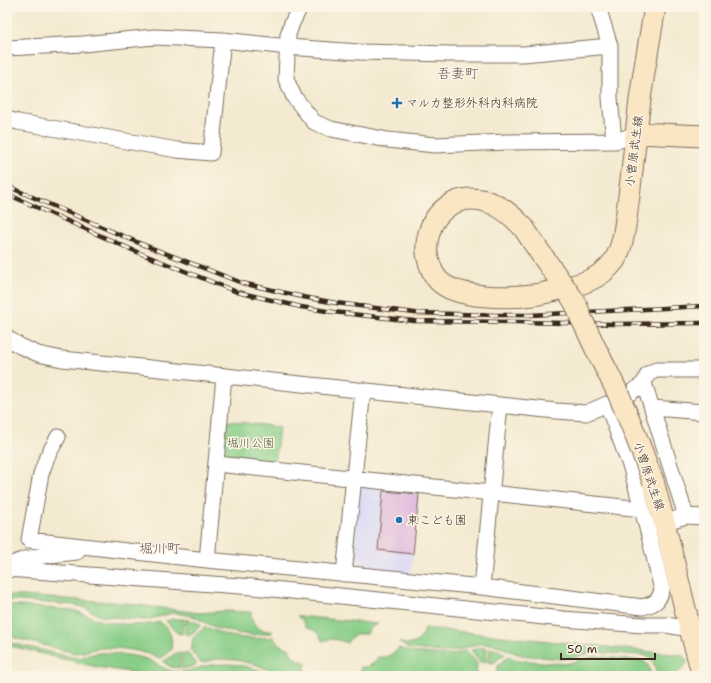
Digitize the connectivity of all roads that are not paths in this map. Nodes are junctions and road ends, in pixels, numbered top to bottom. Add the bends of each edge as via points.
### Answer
1 (300, 7) edge
2 (598, 7) edge
3 (655, 7) edge
4 (223, 40) junction
5 (610, 46) junction
6 (288, 47) junction
7 (7, 48) edge
8 (7, 119) edge
9 (636, 133) junction
10 (704, 136) edge
11 (614, 141) junction
12 (7, 338) edge
13 (704, 370) edge
14 (224, 376) junction
15 (644, 383) junction
16 (363, 390) junction
17 (606, 404) junction
18 (500, 405) junction
19 (653, 408) junction
20 (704, 412) edge
21 (58, 437) dead end
22 (217, 464) junction
23 (353, 478) junction
24 (491, 492) junction
25 (642, 509) junction
26 (686, 516) junction
27 (704, 517) edge
28 (656, 525) junction
29 (116, 550) junction
30 (207, 560) junction
31 (7, 566) edge
32 (7, 569) edge
33 (344, 574) junction
34 (482, 587) junction
35 (695, 632) edge
36 (703, 676) edge

1 - 6 street via 288,35
2 - 5 street
3 - 9 main road, 小曽原武生線
4 - 6 street
4 - 7 street via 154,37
4 - 8 street via 211,153 177,150
5 - 6 street via 522,54 359,52
5 - 11 street via 610,98
6 - 11 street via 286,79 294,97 314,122 332,129 388,140 435,144
9 - 10 main road
9 - 11 street
9 - 28 main road, 小曽原武生線, bridge via 624,229 618,254 608,268 594,279 587,282 556,290 533,295 475,295 448,287 438,280 427,252 429,231 439,214 449,205 461,200 484,200 504,210 521,224 574,302 623,404 653,480
12 - 14 street via 38,354 62,359
13 - 15 street via 656,370 648,374
14 - 16 street
14 - 22 street
15 - 17 street via 622,399
15 - 19 street
16 - 18 street
16 - 23 street
17 - 18 street via 586,413
17 - 25 street via 631,468
18 - 24 street
19 - 20 street
19 - 26 street
21 - 29 street via 41,474 29,540
22 - 23 street
22 - 30 street
23 - 24 street
23 - 33 street
24 - 25 street
24 - 34 street
25 - 28 street
26 - 27 street
26 - 28 street
28 - 34 street via 662,590 659,599 652,605 643,607
28 - 35 main road, 小曽原武生線
29 - 30 street
29 - 31 street via 49,555
30 - 33 street
32 - 35 street via 253,587 564,619 666,625
33 - 34 street
35 - 36 main road, 小曽原武生線

